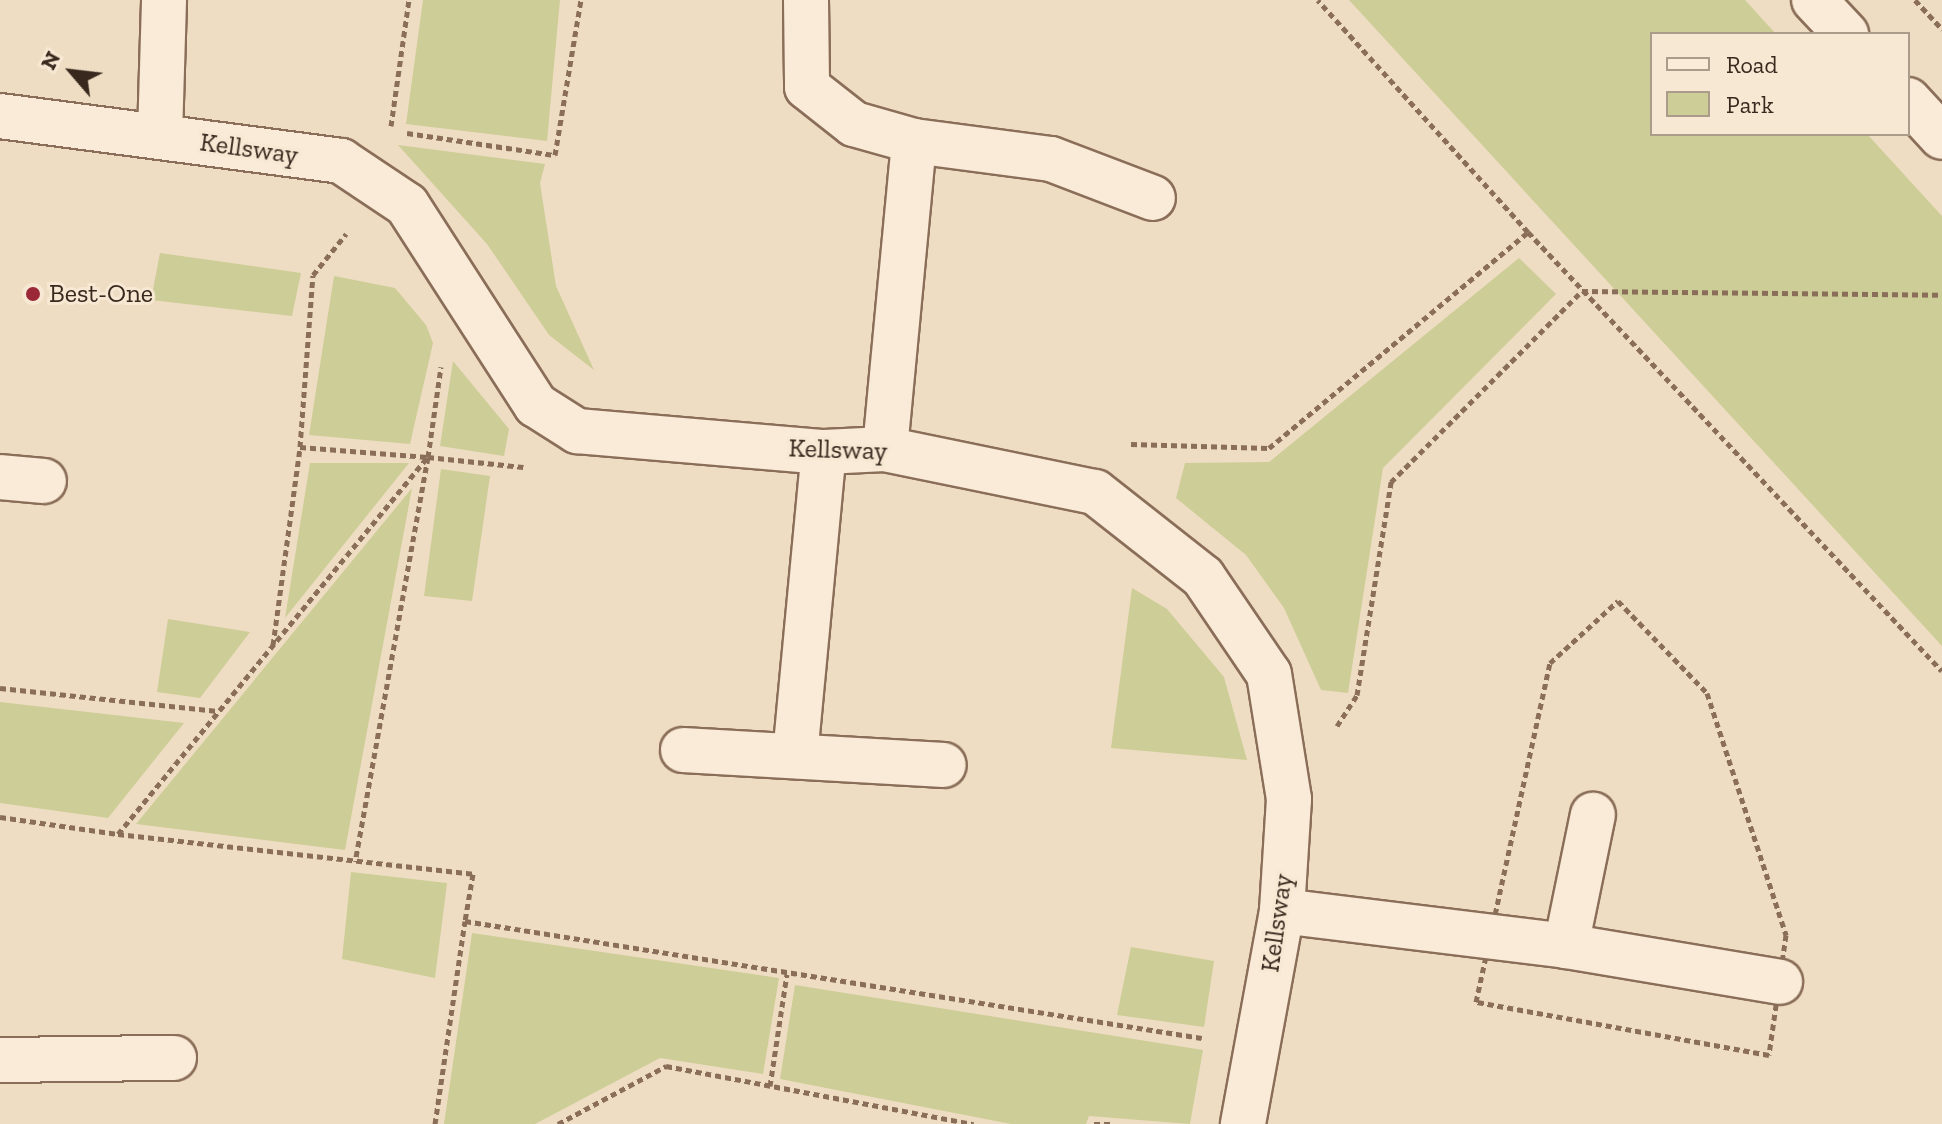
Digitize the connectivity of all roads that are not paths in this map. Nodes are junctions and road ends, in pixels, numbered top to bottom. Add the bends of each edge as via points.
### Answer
1 (164, 0) edge
2 (806, 0) edge
3 (1814, 0) edge
4 (1844, 32) edge
5 (1910, 102) edge
6 (0, 116) edge
7 (160, 136) junction
8 (1942, 137) edge
9 (914, 141) junction
10 (1153, 198) dead end
11 (885, 449) junction
12 (824, 452) junction
13 (0, 477) edge
14 (44, 481) dead end
15 (683, 750) dead end
16 (795, 756) junction
17 (944, 765) dead end
18 (1593, 815) dead end
19 (1282, 911) junction
20 (1566, 946) junction
21 (1780, 982) dead end
22 (174, 1058) dead end
23 (0, 1060) edge
24 (1243, 1124) edge

1 - 7 street
2 - 9 street via 807,87 854,124
3 - 4 street
5 - 8 street
6 - 7 street, Kellsway
7 - 12 street, Kellsway via 341,161 407,205 536,405 577,431
9 - 10 street via 1051,159
9 - 11 street
11 - 12 street, Kellsway
11 - 19 street, Kellsway via 1095,492 1203,577 1269,674 1289,799
12 - 16 street
13 - 14 street
15 - 16 street
16 - 17 street
18 - 20 street
19 - 20 street
19 - 24 street, Kellsway
20 - 21 street
22 - 23 street

